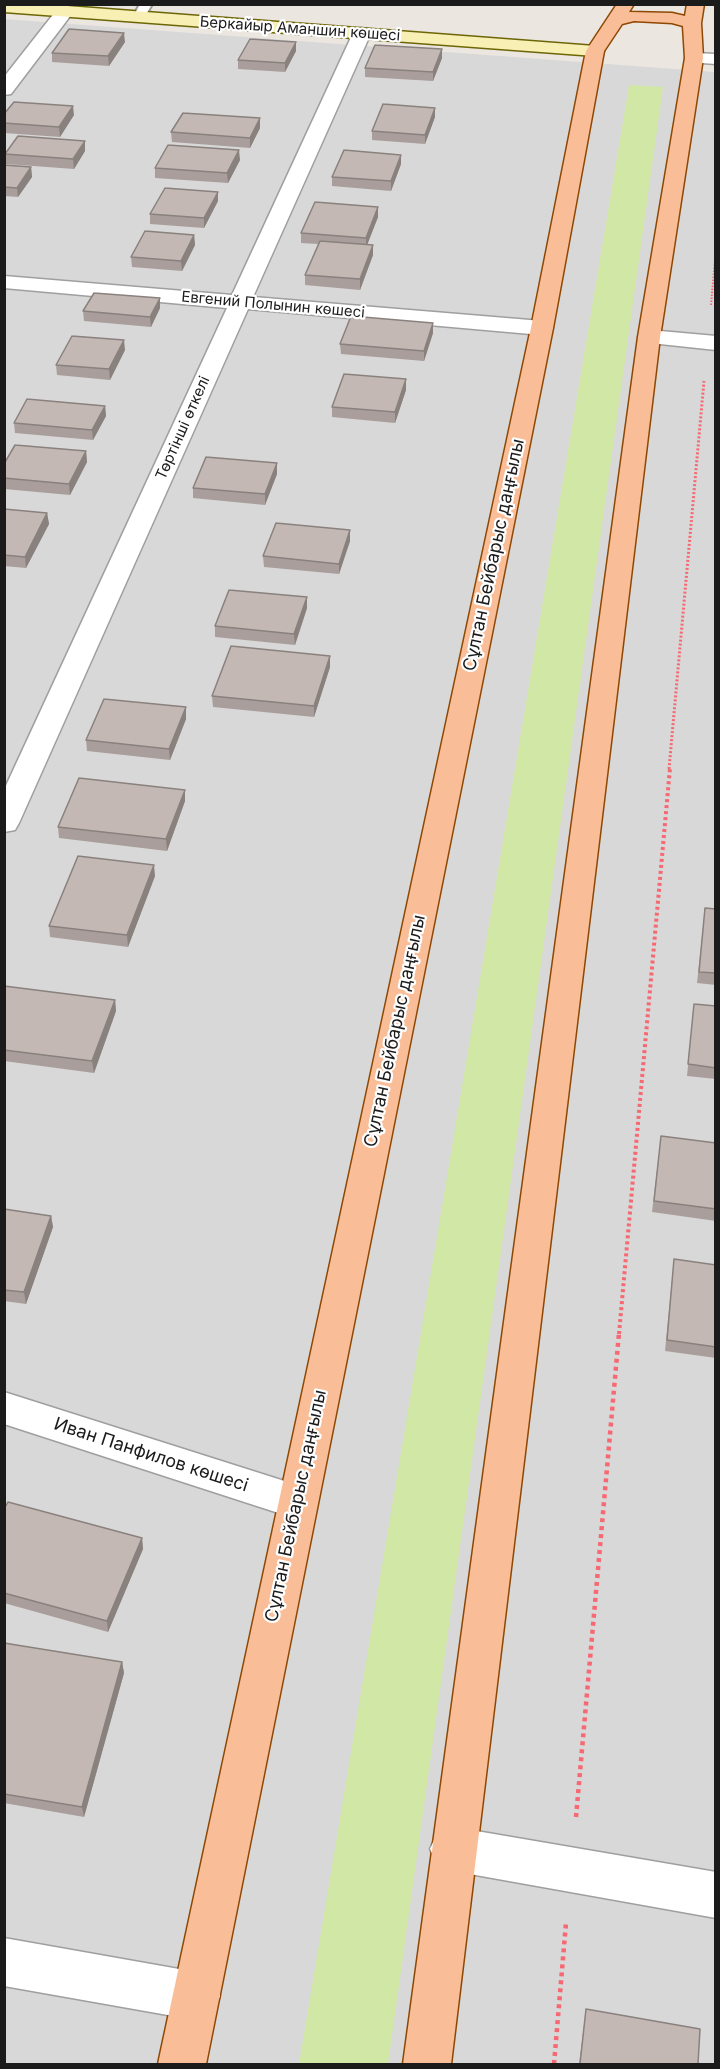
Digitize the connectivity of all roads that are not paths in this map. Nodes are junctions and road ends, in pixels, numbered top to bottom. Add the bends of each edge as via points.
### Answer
1 (626, 4) edge
2 (696, 4) edge
3 (4, 7) edge
4 (65, 11) junction
5 (143, 11) edge
6 (616, 20) junction
7 (692, 23) junction
8 (362, 33) junction
9 (595, 51) junction
10 (705, 58) edge
11 (4, 90) edge
12 (4, 282) edge
13 (240, 302) junction
14 (542, 328) junction
15 (649, 337) junction
16 (711, 343) edge
17 (4, 823) edge
18 (4, 1408) edge
19 (297, 1502) junction
20 (453, 1848) junction
21 (716, 1895) edge
22 (4, 1962) edge
23 (196, 1996) junction
24 (182, 2064) edge
25 (427, 2064) edge

1 - 6 main road, Сұлтан Бейбарыс даңғылы
2 - 7 main road
3 - 4 street, Беркайыр Аманшин көшесі
4 - 5 street, Беркайыр Аманшин көшесі
4 - 11 street
5 - 8 street, Беркайыр Аманшин көшесі
6 - 7 main road via 643,16
6 - 9 main road, Сұлтан Бейбарыс даңғылы
7 - 10 main road
8 - 9 street, Беркайыр Аманшин көшесі
8 - 13 street, Төртінші өткелі
9 - 14 main road, Сұлтан Бейбарыс даңғылы
10 - 15 main road
12 - 13 street, Евгений Полынин көшесі
13 - 14 street, Евгений Полынин көшесі
13 - 17 street, Төртінші өткелі
14 - 19 main road, Сұлтан Бейбарыс даңғылы
15 - 16 street
15 - 20 main road
18 - 19 street, Иван Панфилов көшесі
19 - 23 main road, Сұлтан Бейбарыс даңғылы
20 - 21 street
20 - 25 main road
22 - 23 street
23 - 24 main road, Сұлтан Бейбарыс даңғылы

